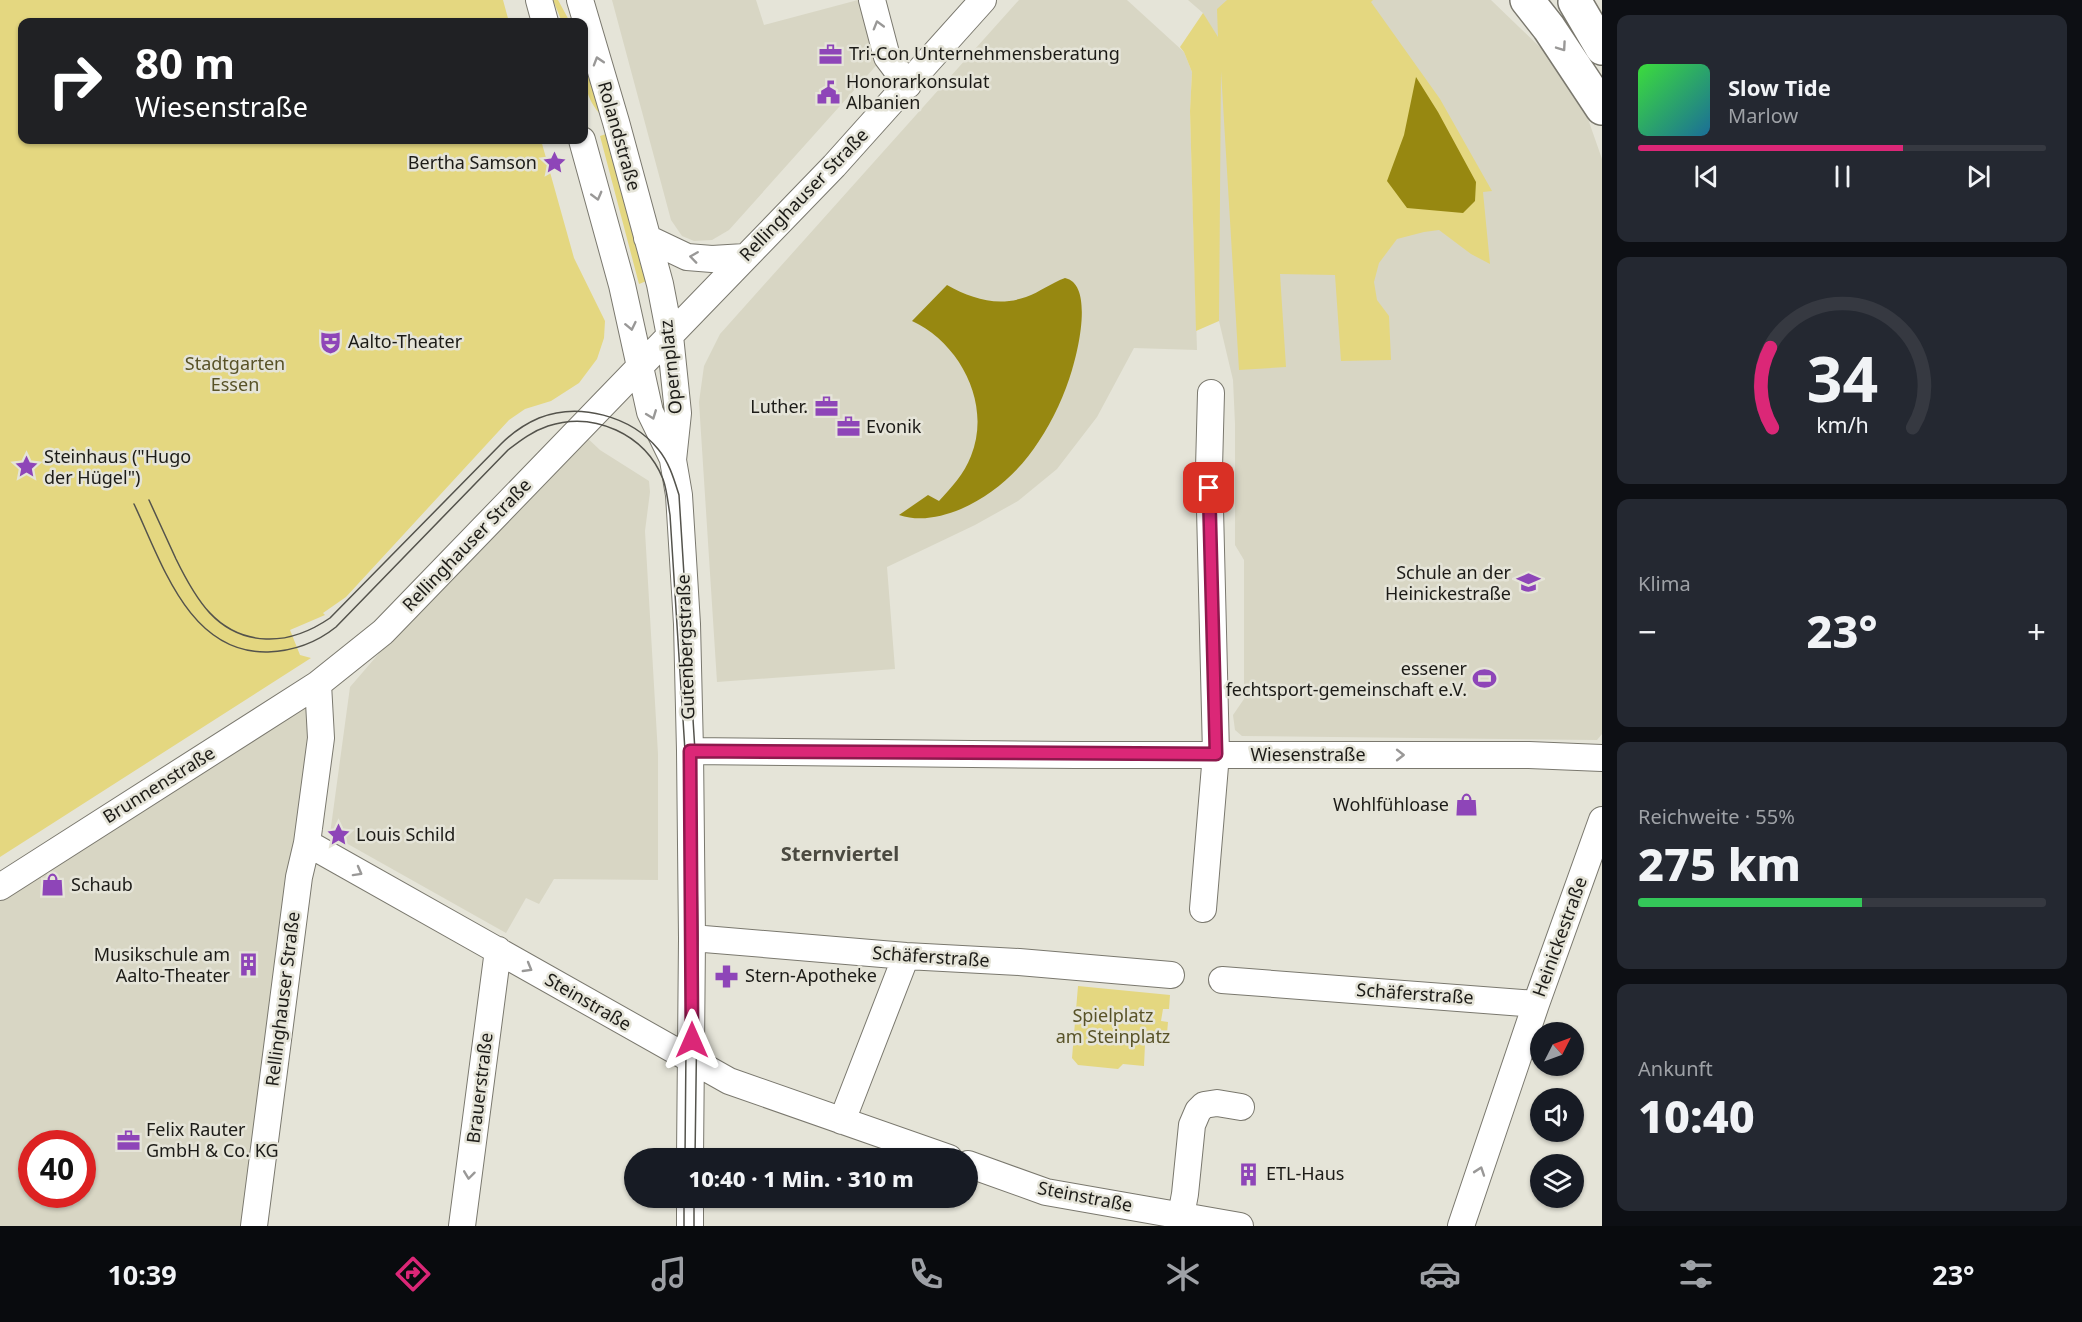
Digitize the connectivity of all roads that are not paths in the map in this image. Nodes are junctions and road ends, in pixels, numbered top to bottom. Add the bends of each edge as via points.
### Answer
1 (539, 0) edge
2 (580, 0) edge
3 (872, 0) edge
4 (983, 0) edge
5 (1527, 0) edge
6 (1574, 1) edge
7 (544, 18) edge
8 (585, 18) edge
9 (588, 27) edge
10 (1602, 32) edge
11 (1602, 48) edge
12 (908, 86) junction
13 (1602, 108) edge
14 (583, 144) edge
15 (648, 238) junction
16 (745, 257) junction
17 (622, 285) joint
18 (670, 336) junction
19 (640, 367) junction
20 (1211, 393) dead end
21 (673, 460) junction
22 (318, 684) junction
23 (690, 751) junction
24 (1216, 754) junction
25 (1602, 758) edge
26 (1602, 820) edge
27 (308, 843) junction
28 (0, 887) edge
29 (1203, 909) dead end
30 (692, 938) junction
31 (498, 950) junction
32 (906, 956) junction
33 (1171, 975) dead end
34 (1222, 980) dead end
35 (1536, 1004) junction
36 (692, 1061) junction
37 (1241, 1107) dead end
38 (842, 1120) junction
39 (690, 1148) edge
40 (921, 1148) edge
41 (978, 1168) edge
42 (690, 1208) edge
43 (1180, 1220) edge
44 (254, 1226) edge
45 (462, 1226) edge
46 (690, 1226) edge
47 (1240, 1226) edge
48 (1461, 1226) edge

1 - 7 street
8 -> 2 street, Rolandstraße
12 -> 3 street via 887,57
4 - 12 street, Rellinghauser Straße
5 -> 13 highway
6 - 10 highway
6 - 11 highway
15 -> 9 street, Rolandstraße
12 - 16 street, Rellinghauser Straße
14 -> 17 street, Rolandstraße
16 -> 15 street via 687,257
15 - 18 street, Opernplatz
16 - 18 street, Rellinghauser Straße
17 -> 19 street, Opernplatz
18 - 19 street, Rellinghauser Straße
18 - 21 street, Opernplatz via 678,413
19 -> 21 street, Opernplatz via 650,412
19 - 22 street, Rellinghauser Straße via 382,632
20 - 24 street via 1209,468
21 - 23 street, Gutenbergstraße via 679,495 686,613
22 - 27 street, Rellinghauser Straße via 321,738
22 - 28 street, Brunnenstraße
23 - 24 street, Wiesenstraße
23 - 30 street, Gutenbergstraße
24 -> 25 street, Wiesenstraße
24 - 29 street
26 - 35 street, Heinickestraße
27 -> 31 street, Steinstraße
27 - 44 street, Rellinghauser Straße via 299,877
30 - 32 street, Schäferstraße
30 - 36 street, Gutenbergstraße
31 -> 36 street, Steinstraße
31 -> 45 street, Brauerstraße
32 - 33 street, Schäferstraße
32 - 38 street
34 - 35 street, Schäferstraße
48 -> 35 street, Heinickestraße
36 - 38 street, Steinstraße via 729,1081
36 - 39 street, Gutenbergstraße
37 - 43 street via 1217,1103 1197,1111
38 - 40 street, Steinstraße
41 - 43 street, Steinstraße via 1046,1192
42 - 46 street
43 - 47 street, Steinstraße

